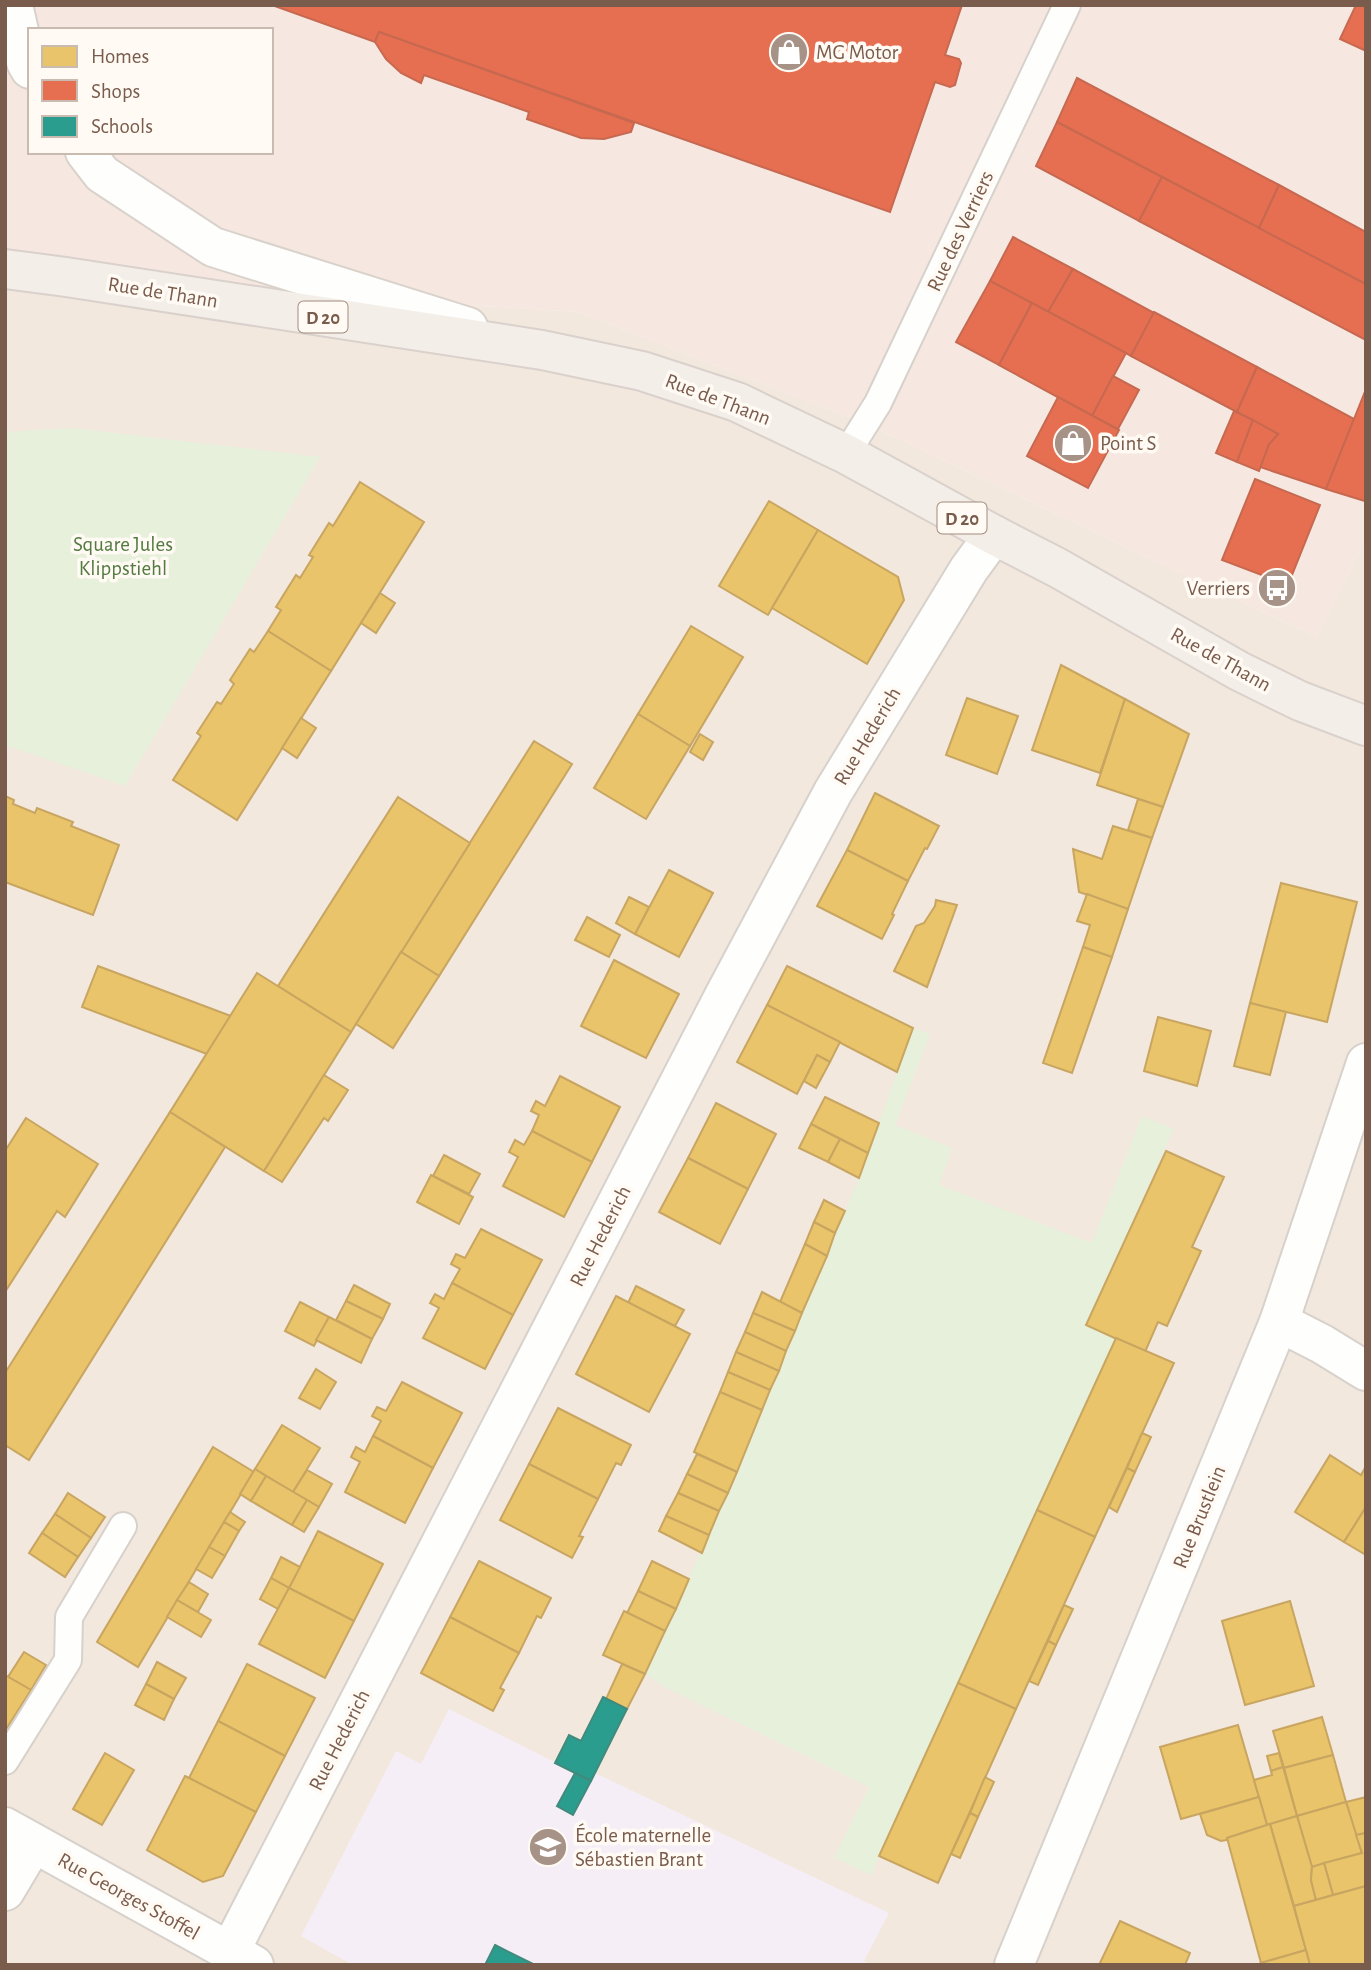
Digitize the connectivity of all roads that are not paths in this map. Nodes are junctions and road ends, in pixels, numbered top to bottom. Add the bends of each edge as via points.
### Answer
1 (13, 5) edge
2 (1067, 5) edge
3 (28, 66) edge
4 (87, 154) edge
5 (5, 270) edge
6 (542, 350) junction
7 (846, 454) junction
8 (993, 535) junction
9 (1366, 726) edge
10 (1366, 1063) edge
11 (1279, 1322) junction
12 (1366, 1371) edge
13 (123, 1526) dead end
14 (5, 1761) edge
15 (19, 1835) edge
16 (5, 1891) edge
17 (247, 1961) edge
18 (1014, 1965) edge

1 - 3 street
2 - 7 lane, Rue des Verriers via 878,403
4 - 6 street via 102,174 214,247
5 - 6 main road, Rue de Thann / D 20
6 - 7 main road, Rue de Thann / D 20 via 642,371 737,402
7 - 8 main road, Rue de Thann / D 20
8 - 9 main road, Rue de Thann / D 20 via 1239,671
8 - 17 street, Rue Hederich via 833,792 711,1021
10 - 11 street, Rue Brustlein
11 - 12 street
11 - 18 street, Rue Brustlein
13 - 14 lane via 69,1617 68,1660
15 - 16 street
15 - 17 street, Rue Georges Stoffel

